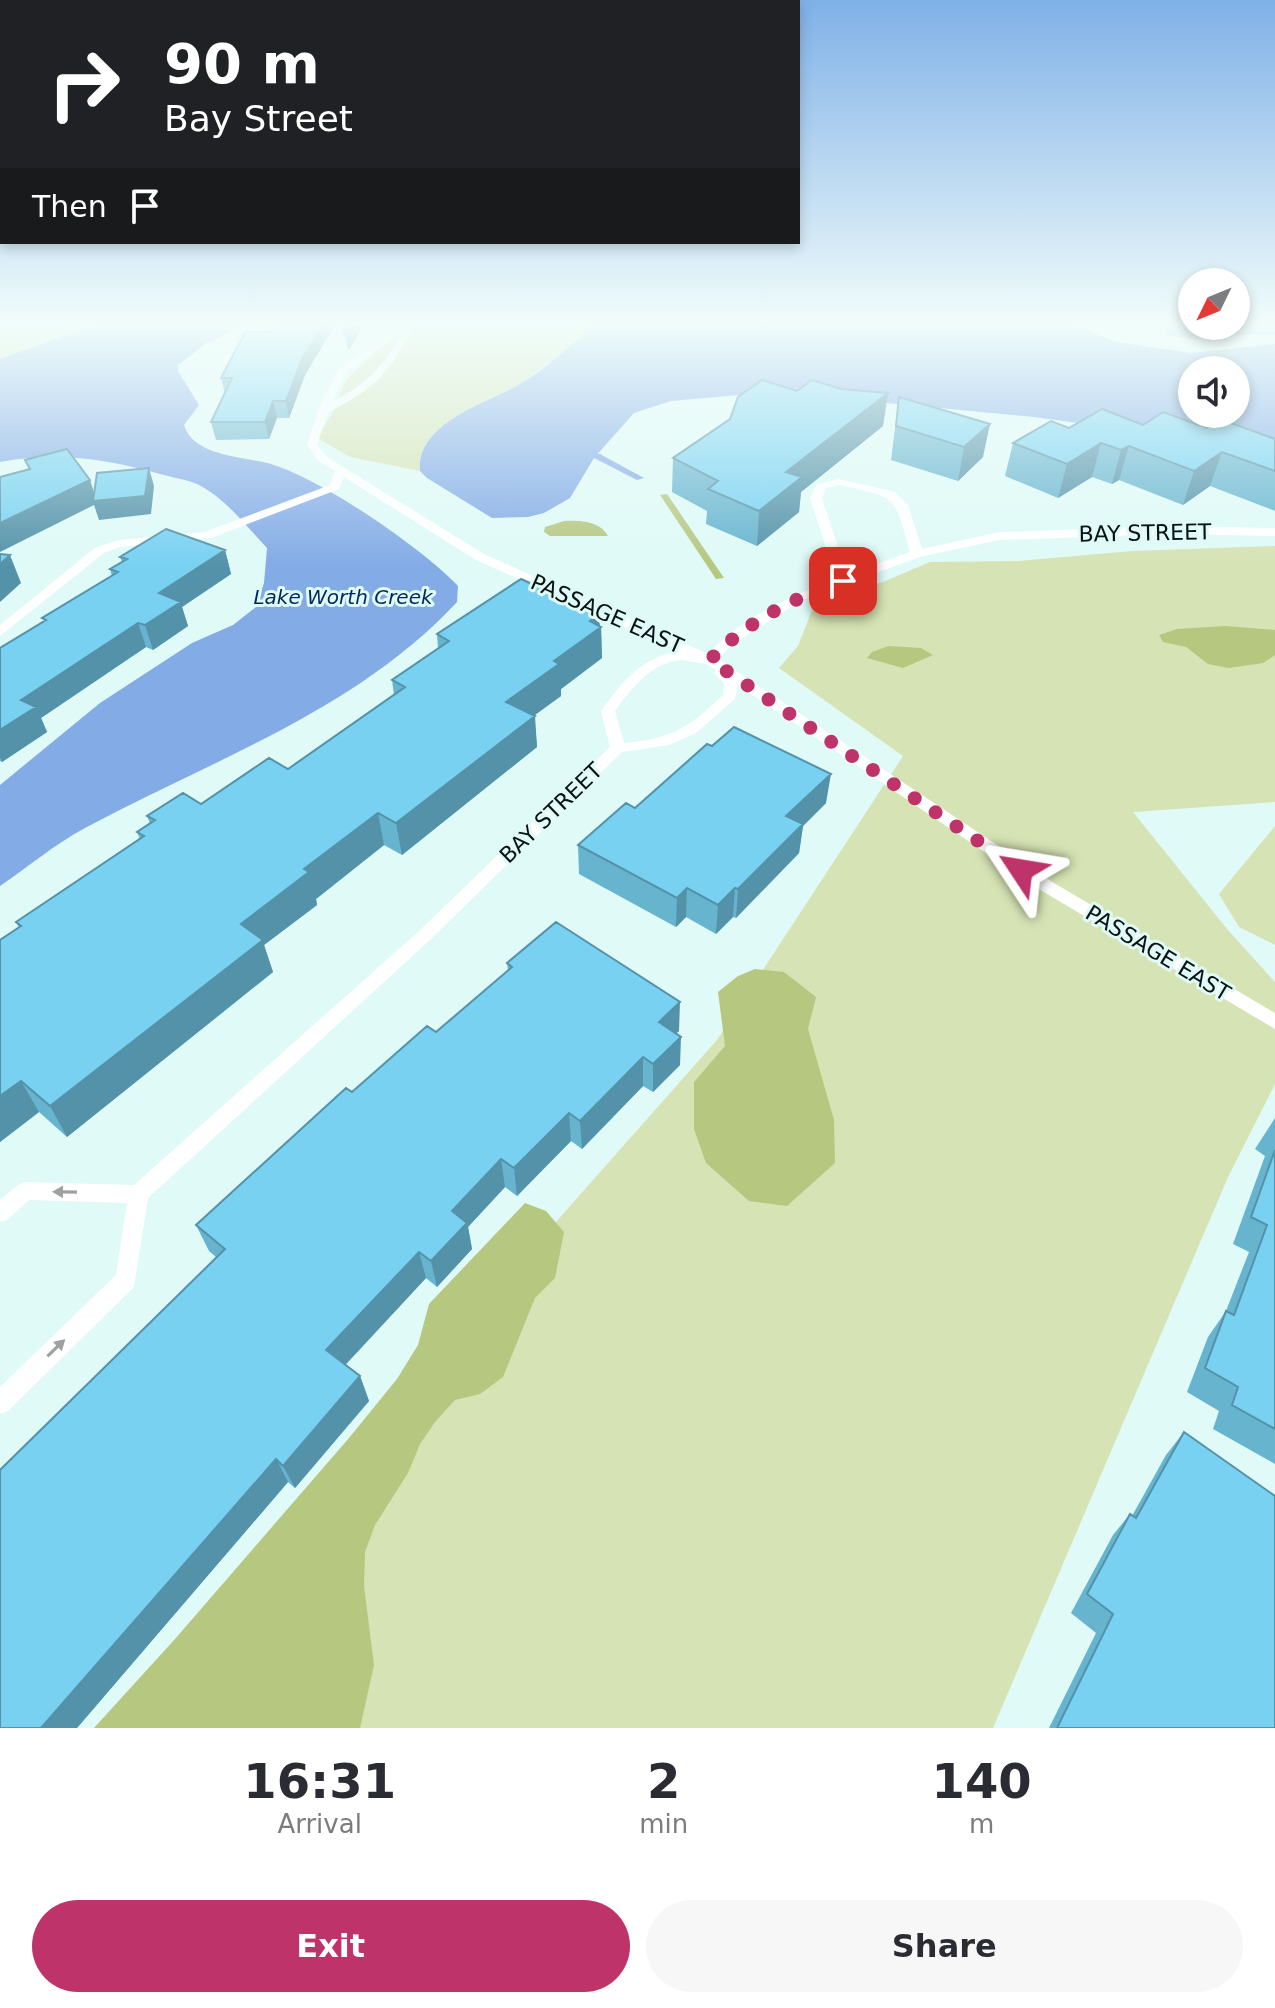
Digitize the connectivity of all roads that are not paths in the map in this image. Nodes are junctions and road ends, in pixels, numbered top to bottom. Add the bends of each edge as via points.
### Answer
1 (326, 406) edge
2 (332, 406) edge
3 (324, 410) junction
4 (340, 471) junction
5 (1275, 532) edge
6 (917, 554) junction
7 (843, 581) junction
8 (0, 632) edge
9 (710, 660) junction
10 (618, 748) junction
11 (1275, 1022) edge
12 (138, 1194) junction
13 (0, 1213) edge
14 (0, 1403) edge

1 - 3 lane
2 - 3 lane
3 - 4 lane, PASSAGE EAST via 312,445
4 - 8 lane via 335,487 207,535 100,550
4 - 9 lane, PASSAGE EAST via 480,557
5 - 6 lane, BAY STREET via 999,536
6 - 7 lane, BAY STREET
6 - 7 lane via 902,505 891,494 839,482 821,486 816,498
7 - 9 lane, BAY STREET via 798,597 728,641
9 - 10 lane, BAY STREET via 675,656 651,665 620,694 608,711
9 - 10 lane via 731,682 730,696 703,723 684,737
9 - 11 lane, PASSAGE EAST via 1048,887
10 - 12 lane, BAY STREET via 424,936
12 -> 13 lane via 25,1191
14 -> 12 lane via 126,1280

